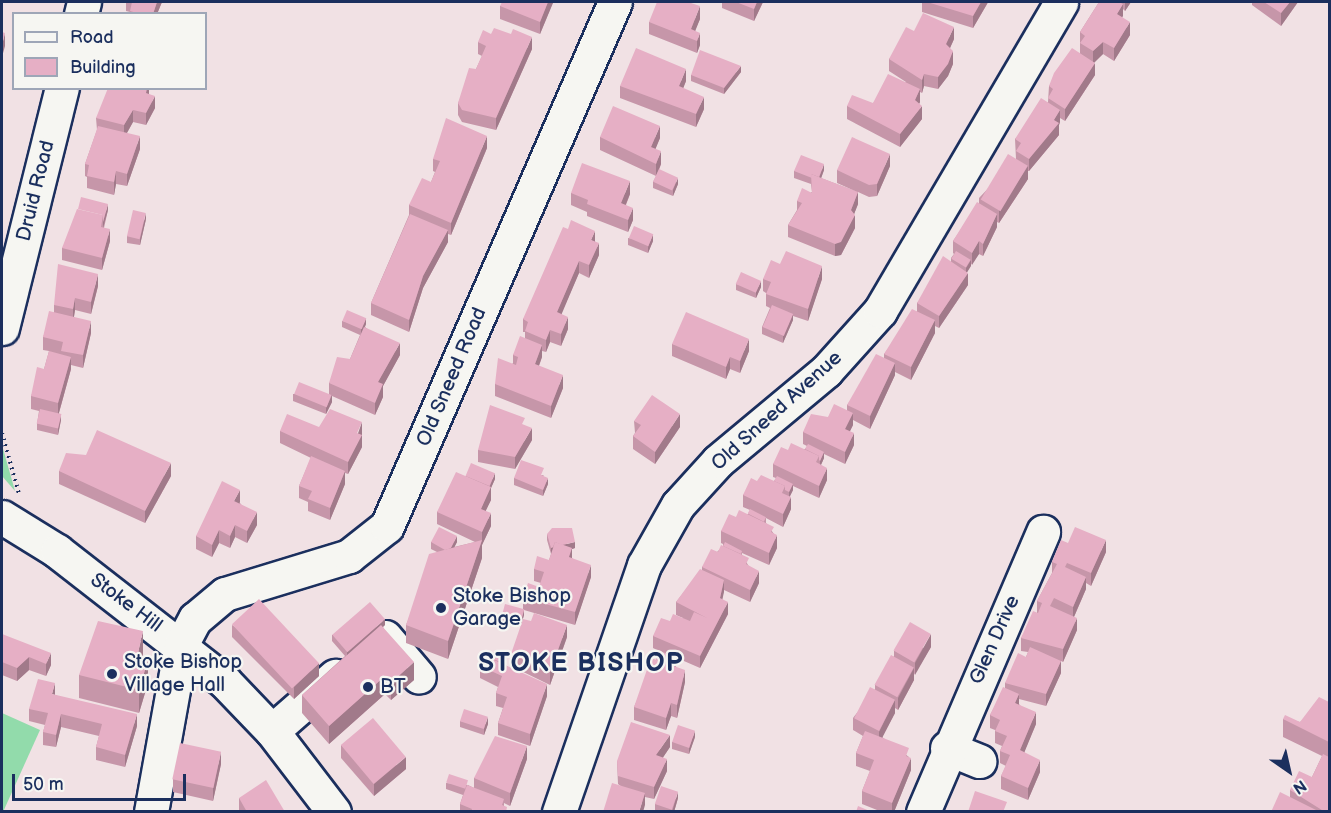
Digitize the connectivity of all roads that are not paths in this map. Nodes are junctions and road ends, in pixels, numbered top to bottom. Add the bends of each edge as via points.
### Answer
1 (615, 2) edge
2 (1061, 2) edge
3 (62, 90) edge
4 (2, 328) edge
5 (2, 517) edge
6 (1042, 532) dead end
7 (181, 645) junction
8 (419, 677) dead end
9 (272, 731) junction
10 (947, 748) junction
11 (979, 760) dead end
12 (151, 812) edge
13 (334, 812) edge
14 (559, 812) edge
15 (923, 812) edge

1 - 7 street, Old Sneed Road via 387,526 349,556 225,594 195,619
2 - 14 street, Old Sneed Avenue via 880,311 826,371 718,461 678,506 644,564
3 - 4 street, Druid Road
5 - 7 street, Stoke Hill
6 - 10 street, Glen Drive
7 - 9 street, Stoke Hill
7 - 12 street, Old Sneed Road
8 - 9 street via 383,635
9 - 13 street, Stoke Hill
10 - 11 street
10 - 15 street, Glen Drive

